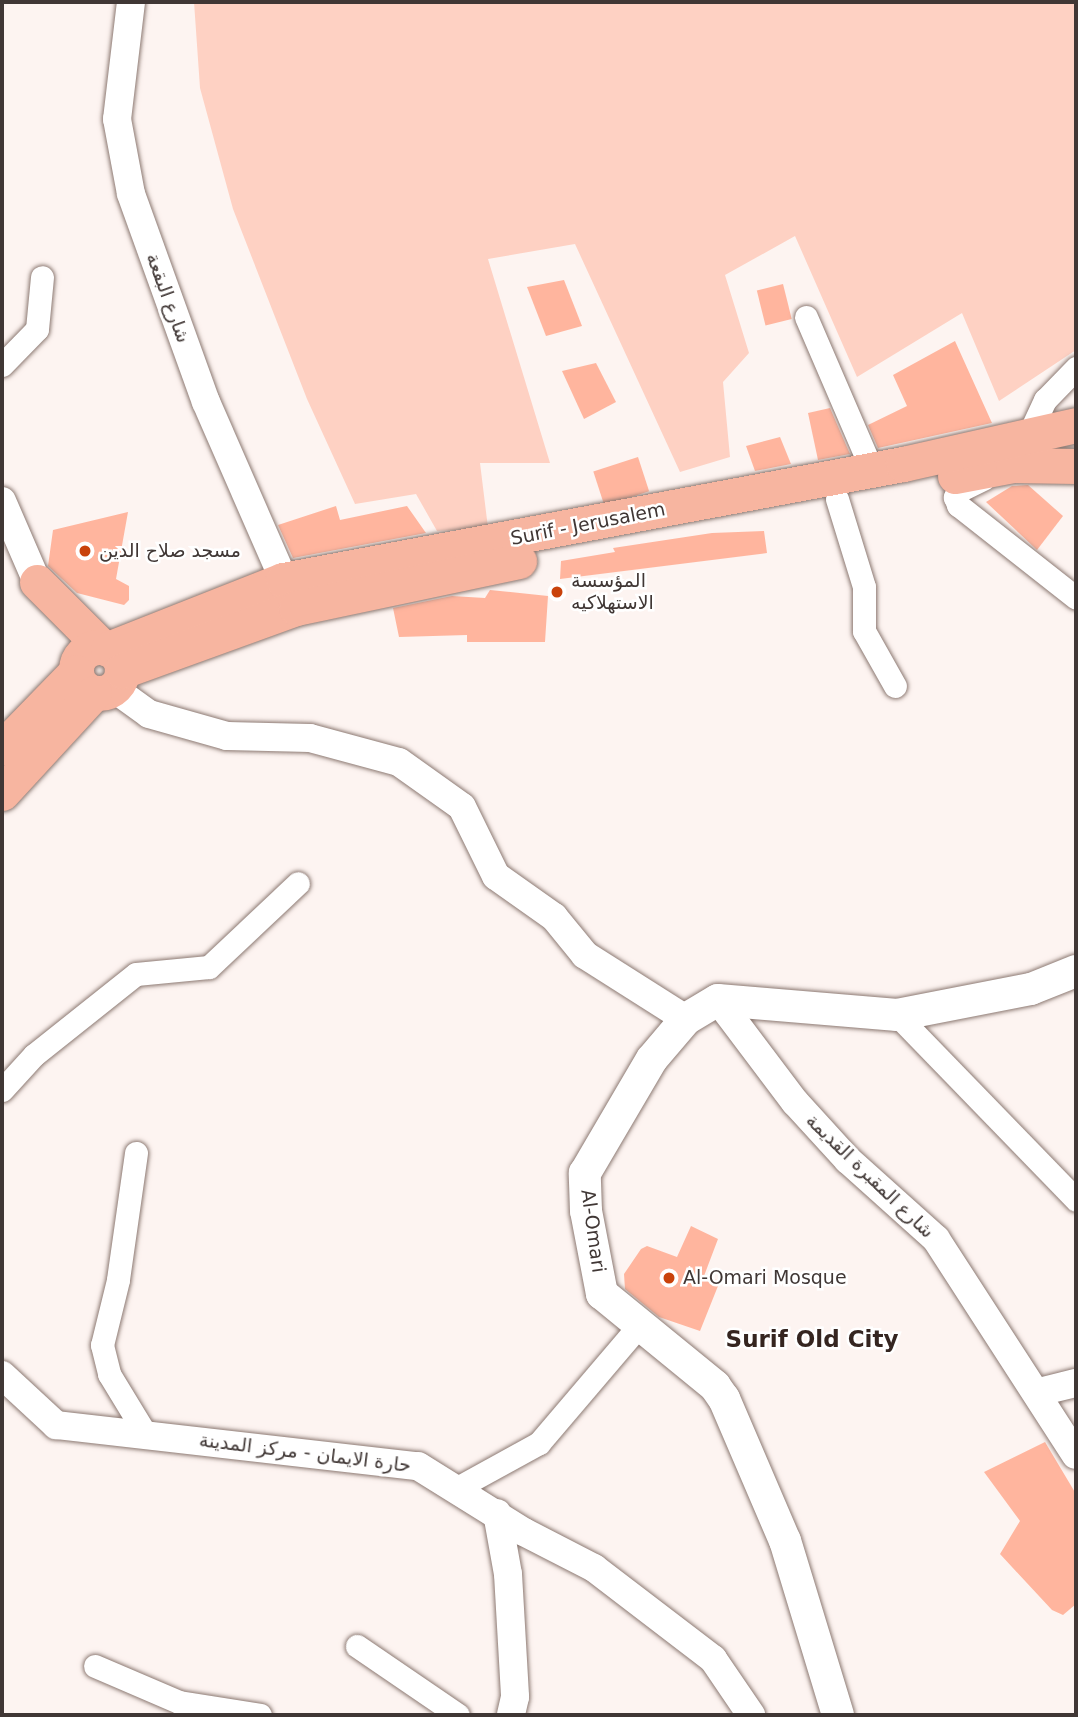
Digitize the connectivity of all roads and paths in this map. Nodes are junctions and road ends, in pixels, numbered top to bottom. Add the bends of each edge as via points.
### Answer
1 (131, 2) edge
2 (42, 277) dead end
3 (806, 317) dead end
4 (2, 365) edge
5 (1076, 368) edge
6 (1076, 425) edge
7 (1022, 444) junction
8 (1063, 465) edge
9 (872, 470) junction
10 (837, 499) junction
11 (2, 501) edge
12 (37, 582) joint
13 (289, 594) junction
14 (1076, 597) edge
15 (99, 669) junction
16 (895, 686) dead end
17 (2, 748) edge
18 (2, 793) edge
19 (298, 883) dead end
20 (1076, 971) edge
21 (718, 1000) junction
22 (898, 1015) junction
23 (686, 1019) junction
24 (2, 1090) edge
25 (136, 1153) dead end
26 (1076, 1200) edge
27 (640, 1322) junction
28 (2, 1375) edge
29 (1076, 1383) edge
30 (1039, 1392) junction
31 (145, 1433) junction
32 (1076, 1455) edge
33 (459, 1487) junction
34 (497, 1513) junction
35 (357, 1646) dead end
36 (95, 1666) dead end
37 (260, 1715) edge
38 (458, 1715) edge
39 (511, 1715) edge
40 (751, 1715) edge
41 (838, 1715) edge

1 - 13 street, شارع البقعة via 117,119 131,194 206,402
2 - 4 street via 37,329
3 - 9 street
5 - 7 street via 1045,400
6 - 7 main road, Surif - Jerusalem
7 - 8 main road via 1017,445 1021,453
7 - 9 main road, Surif - Jerusalem
7 - 10 main road, Surif - Jerusalem
7 - 14 street via 955,497 958,505
9 - 13 main road, Surif - Jerusalem
10 - 13 main road, Surif - Jerusalem
10 - 16 street via 864,587 864,631
11 - 12 street
12 - 15 main road
13 - 15 main road, Surif - Jerusalem
15 - 17 main road
15 - 18 main road
15 - 23 street via 149,714 228,736 310,738 399,762 462,807 496,876 554,916 585,955
19 - 24 street via 209,967 136,974 34,1055
20 - 22 main road via 1031,989
21 - 22 main road
21 - 23 main road, Al-Omari
21 - 30 street, شارع المقبرة القديمة via 795,1102 848,1160 936,1239
22 - 26 street
23 - 27 main road, Al-Omari via 652,1059 585,1173 586,1210 602,1294
25 - 31 street via 118,1280 102,1345 109,1374
27 - 33 street via 539,1443
27 - 41 main road, Al-Omari via 724,1399 785,1541
28 - 31 street, حارة الايمان - مركز المدينة via 56,1425
29 - 30 street
30 - 32 street, شارع المقبرة القديمة
31 - 33 street, حارة الايمان - مركز المدينة via 418,1466
33 - 34 street, حارة الايمان - مركز المدينة
34 - 39 street via 508,1574 515,1697
34 - 40 street, حارة الايمان - مركز المدينة via 594,1568 713,1658
35 - 38 street
36 - 37 street via 179,1702

